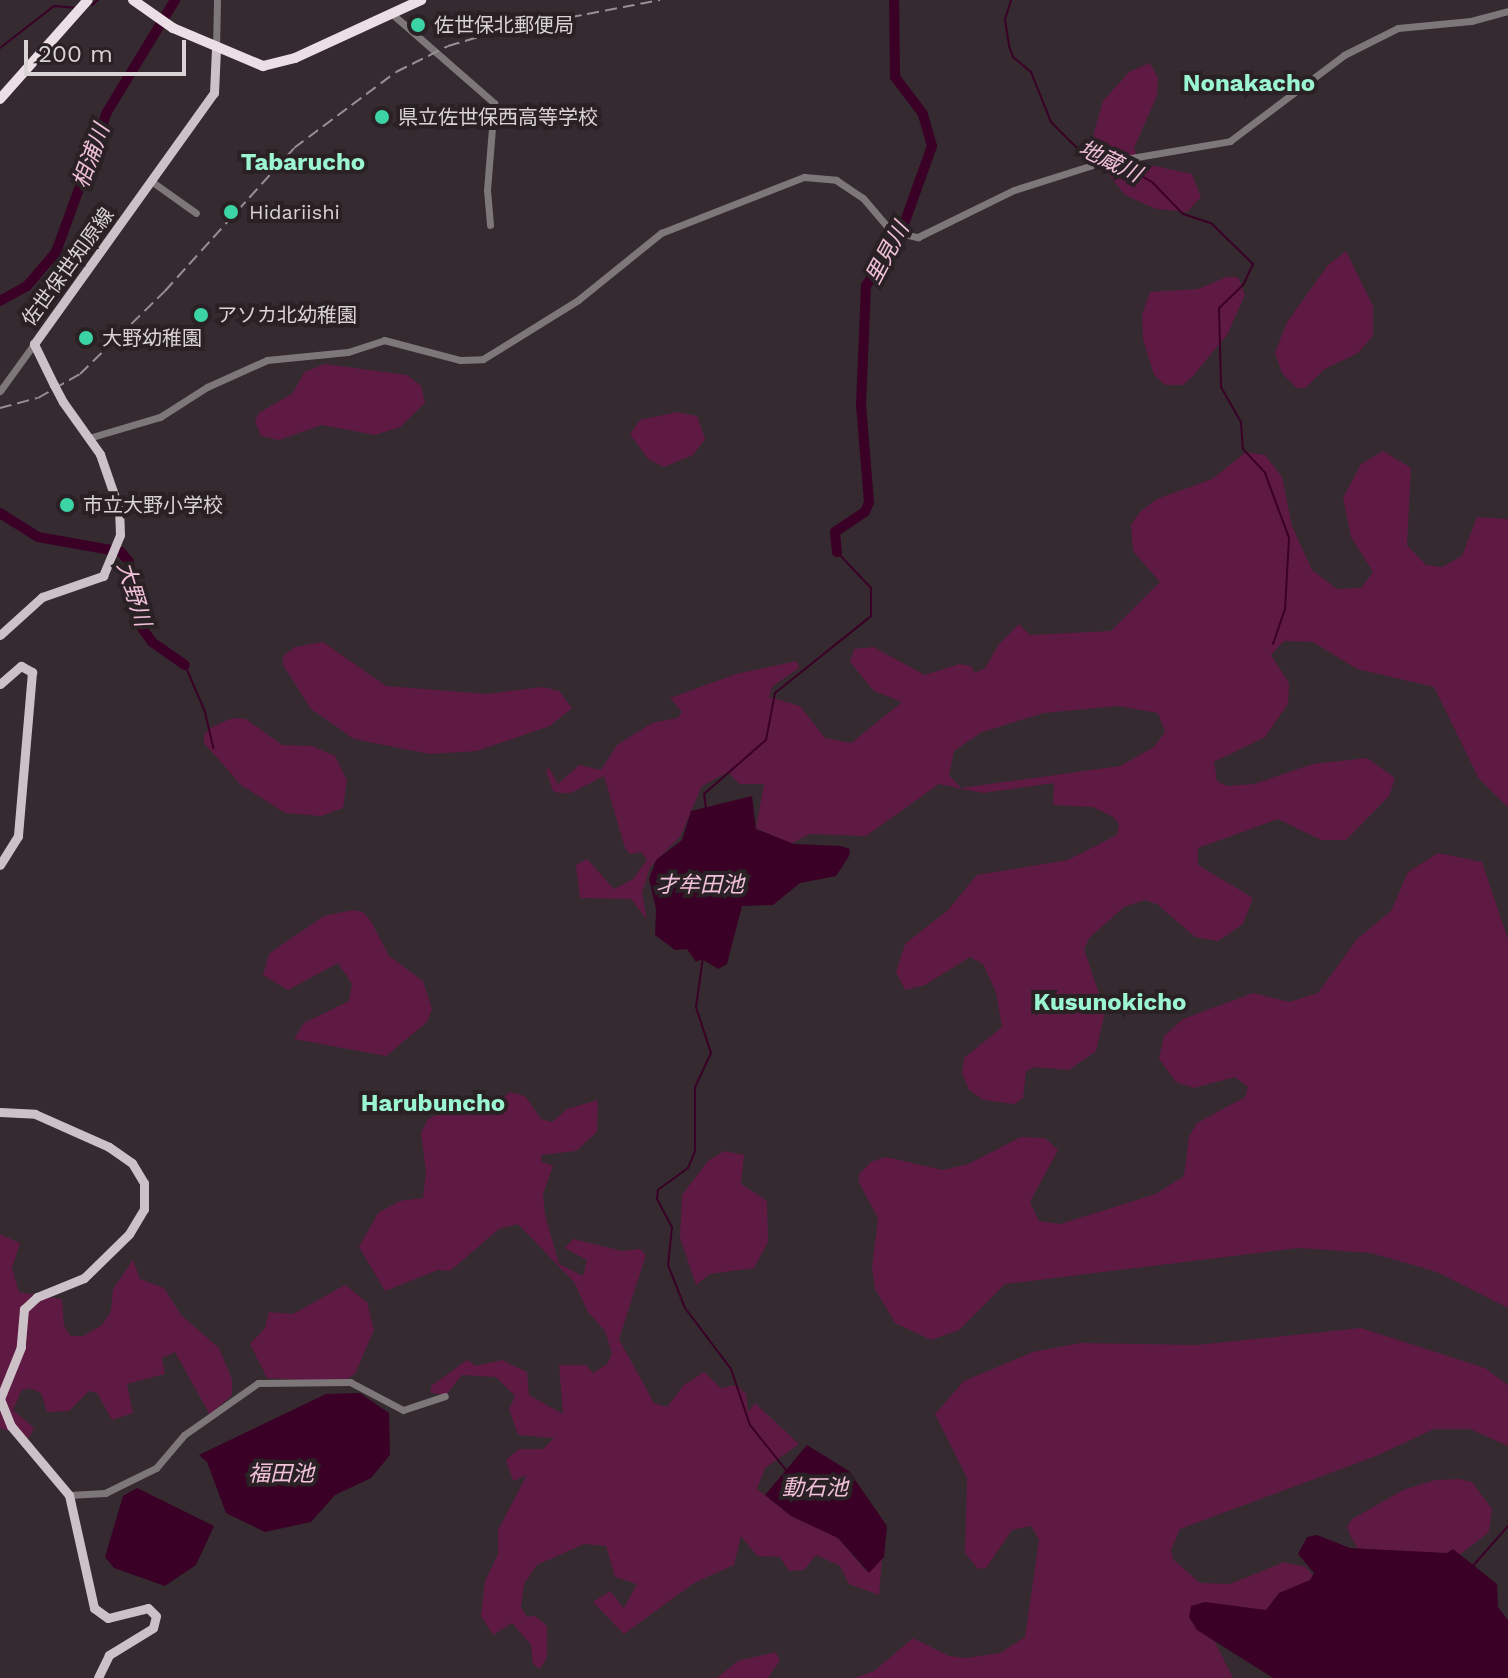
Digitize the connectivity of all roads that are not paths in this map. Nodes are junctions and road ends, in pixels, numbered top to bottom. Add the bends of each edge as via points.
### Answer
1 (88, 0) edge
2 (133, 0) edge
3 (217, 0) edge
4 (421, 0) edge
5 (1508, 11) edge
6 (391, 13) junction
7 (216, 49) junction
8 (0, 99) edge
9 (151, 181) junction
10 (196, 213) dead end
11 (490, 225) dead end
12 (34, 344) junction
13 (0, 391) edge
14 (92, 437) junction
15 (0, 635) edge
16 (0, 684) edge
17 (0, 865) edge
18 (0, 1112) edge
19 (445, 1396) dead end
20 (69, 1495) junction
21 (98, 1678) edge

1 - 8 highway
2 - 7 highway
3 - 7 street
4 - 6 highway
5 - 14 street via 1471,21 1398,28 1344,55 1230,141 1096,164 1014,190 931,232 899,236 849,186 821,176 804,177 661,233 578,300 483,359 460,360 384,340 348,352 267,360 207,387 160,417
6 - 7 highway via 275,64 244,61
6 - 11 street via 494,103 487,190
7 - 9 main road, 佐世保世知原線 via 214,93
9 - 10 street
9 - 12 main road, 佐世保世知原線
12 - 13 street
12 - 14 main road, 佐世保世知原線, bridge via 63,402
14 - 15 main road, 佐世保世知原線 via 122,522 107,571 42,597
16 - 17 main road via 21,666 32,672 18,836
18 - 20 main road via 35,1114 109,1147 132,1163 144,1183 144,1209 129,1234 84,1278 37,1297 24,1309 21,1347 0,1399 11,1426
19 - 20 street via 403,1410 350,1382 258,1383 184,1435 156,1468 105,1493
20 - 21 main road via 94,1608 108,1618 148,1608 156,1616 153,1628 109,1655

